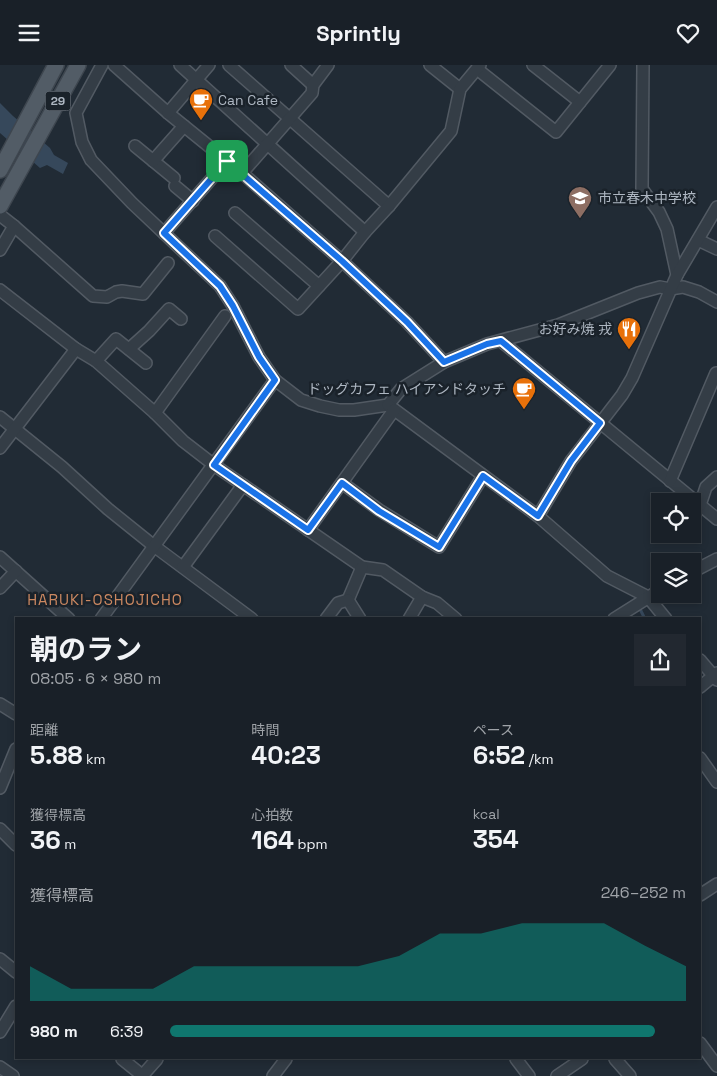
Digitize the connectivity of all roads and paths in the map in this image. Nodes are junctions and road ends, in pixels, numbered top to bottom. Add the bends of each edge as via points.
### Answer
1 (56, 65) edge
2 (78, 65) edge
3 (102, 65) edge
4 (114, 65) edge
5 (180, 65) edge
6 (209, 65) edge
7 (229, 65) edge
8 (291, 65) edge
9 (328, 65) edge
10 (430, 65) edge
11 (533, 65) edge
12 (643, 65) edge
13 (478, 67) edge
14 (603, 67) edge
15 (197, 79) junction
16 (313, 85) junction
17 (460, 89) junction
18 (580, 102) junction
19 (168, 113) junction
20 (290, 119) junction
21 (184, 126) junction
22 (268, 144) junction
23 (135, 146) dead end
24 (153, 161) junction
25 (227, 161) junction
26 (0, 170) edge
27 (242, 173) junction
28 (193, 201) junction
29 (389, 206) junction
30 (0, 207) edge
31 (717, 207) edge
32 (235, 213) dead end
33 (0, 215) edge
34 (14, 225) junction
35 (365, 232) junction
36 (164, 233) junction
37 (215, 236) dead end
38 (698, 240) junction
39 (717, 249) edge
40 (0, 250) edge
41 (342, 261) junction
42 (168, 263) dead end
43 (677, 275) junction
44 (320, 286) junction
45 (670, 289) junction
46 (0, 290) edge
47 (717, 302) edge
48 (225, 316) dead end
49 (181, 319) dead end
50 (501, 341) junction
51 (76, 349) junction
52 (129, 349) junction
53 (96, 361) junction
54 (444, 362) junction
55 (146, 363) dead end
56 (716, 373) edge
57 (275, 380) junction
58 (391, 407) junction
59 (155, 413) junction
60 (0, 417) edge
61 (600, 423) junction
62 (15, 428) junction
63 (0, 449) edge
64 (214, 465) junction
65 (483, 476) junction
66 (717, 477) edge
67 (670, 481) junction
68 (342, 483) junction
69 (242, 485) junction
70 (685, 493) edge
71 (701, 502) edge
72 (701, 506) edge
73 (538, 516) junction
74 (717, 519) edge
75 (308, 530) junction
76 (154, 546) junction
77 (0, 557) edge
78 (717, 559) edge
79 (183, 567) junction
80 (362, 567) junction
81 (701, 567) edge
82 (16, 571) junction
83 (0, 588) edge
84 (651, 595) edge
85 (422, 597) junction
86 (648, 597) junction
87 (348, 600) junction
88 (67, 617) edge
89 (102, 617) edge
90 (249, 617) edge
91 (328, 617) edge
92 (359, 617) edge
93 (410, 617) edge
94 (454, 617) edge
95 (617, 617) edge
96 (664, 617) edge
97 (701, 661) edge
98 (716, 677) edge
99 (701, 686) edge
100 (0, 704) edge
101 (15, 714) edge
102 (15, 751) edge
103 (701, 758) edge
104 (717, 782) edge
105 (0, 788) edge
106 (0, 829) edge
107 (15, 844) edge
108 (717, 884) edge
109 (701, 894) edge
110 (0, 959) edge
111 (15, 972) edge
112 (15, 1007) edge
113 (0, 1032) edge
114 (701, 1044) edge
115 (122, 1059) edge
116 (157, 1059) edge
117 (286, 1059) edge
118 (516, 1059) edge
119 (582, 1059) edge
120 (615, 1059) edge
121 (717, 1066) edge
122 (0, 1067) edge
123 (279, 1073) edge
124 (14, 1076) edge
125 (142, 1076) edge
126 (529, 1076) edge
127 (557, 1076) edge
128 (630, 1076) edge

1 - 26 main road, 29
2 - 30 main road, 29
3 - 36 street via 76,113 82,142 91,160
4 - 19 street
5 - 15 street
6 - 15 street
7 - 20 street
8 - 16 street
9 - 16 street
10 - 17 street
11 - 18 street
12 - 43 street via 642,189 667,229
13 - 17 street
13 - 18 street via 556,132
14 - 18 street
15 - 19 street
15 - 22 street
16 - 20 street via 312,93
17 - 29 street via 451,131
19 - 21 street
20 - 22 street
20 - 29 street
21 - 24 street
21 - 25 street
22 - 27 street
22 - 35 street
23 - 24 street
24 - 28 street
25 - 27 street
25 - 28 street
27 - 41 street
28 - 36 street
29 - 35 street
31 - 38 street
32 - 44 street
33 - 34 street
34 - 40 street
34 - 42 street via 94,296 108,297 122,291 143,294
35 - 41 street
36 - 57 street via 220,286
37 - 44 street via 298,309
38 - 39 street
38 - 43 street
41 - 44 street
41 - 54 street
43 - 45 street
45 - 47 street via 683,287 699,291
45 - 50 street via 660,287 638,293 558,325
45 - 61 street via 632,378
46 - 51 street
48 - 59 street
49 - 52 street via 169,309
50 - 54 street
50 - 61 street
51 - 53 street
51 - 62 street
52 - 53 street via 116,339
52 - 55 street
53 - 59 street
54 - 58 street via 401,389
56 - 67 street
57 - 58 street via 301,400 320,406 339,410
57 - 64 street
58 - 65 street
58 - 68 street
59 - 64 street
60 - 62 street
61 - 67 street
61 - 73 street via 571,461
62 - 63 street
62 - 76 street
64 - 69 street
64 - 76 street
65 - 68 street via 439,547 379,511
65 - 73 street
66 - 71 street via 706,487
67 - 70 street
68 - 75 street
69 - 75 street
69 - 79 street
72 - 74 street
73 - 86 street via 607,576
75 - 80 street
76 - 79 street
76 - 89 street
77 - 82 street
78 - 81 street
79 - 90 street
80 - 85 street via 383,570
80 - 87 street
82 - 83 street
82 - 88 street
84 - 86 street
85 - 93 street
85 - 94 street via 437,603
86 - 95 street
86 - 96 street
87 - 91 street via 338,603
87 - 92 street
97 - 98 street
98 - 99 street
100 - 101 street
102 - 105 street
103 - 104 street
106 - 107 street
108 - 109 street
110 - 111 street
112 - 113 street
114 - 121 street
115 - 125 street
116 - 125 street
117 - 123 street
118 - 126 street
119 - 127 street
120 - 128 street
122 - 124 street

